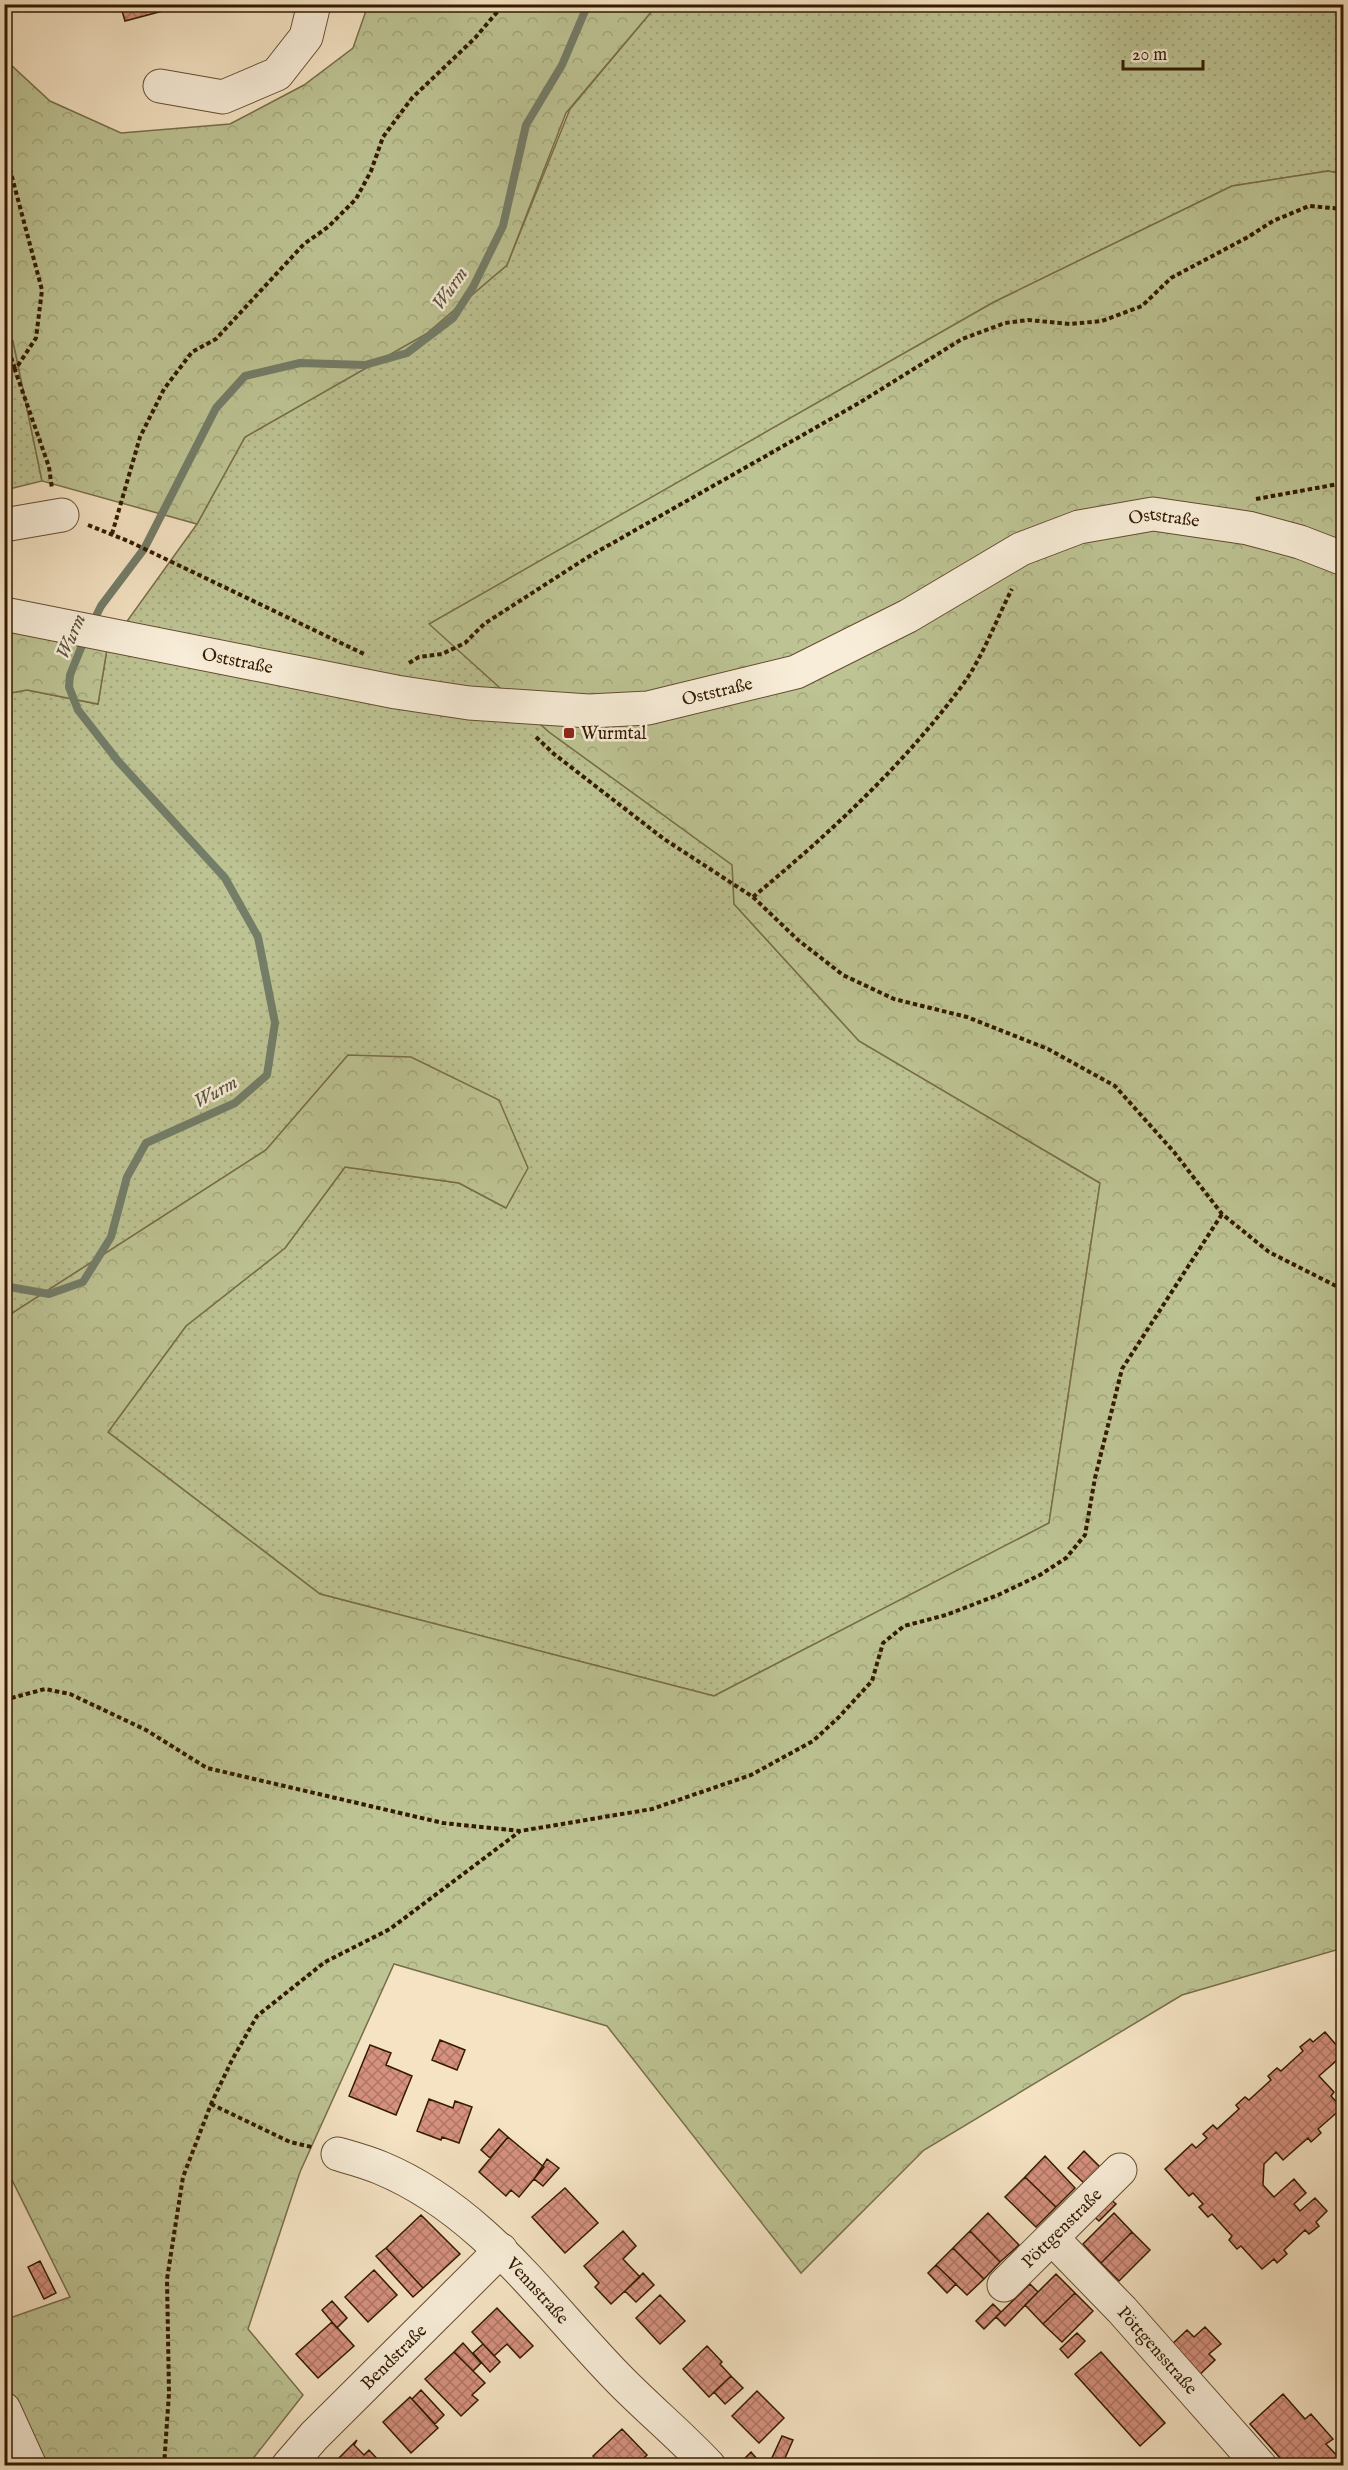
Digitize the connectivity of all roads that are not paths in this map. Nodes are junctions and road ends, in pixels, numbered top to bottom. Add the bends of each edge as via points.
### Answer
1 (314, 4) edge
2 (160, 86) dead end
3 (62, 514) road end
4 (4, 525) edge
5 (1344, 559) edge
6 (4, 614) edge
7 (338, 2154) dead end
8 (1120, 2170) dead end
9 (1052, 2238) junction
10 (501, 2250) junction
11 (1004, 2285) dead end
12 (4, 2409) edge
13 (698, 2462) edge
14 (30, 2466) edge
15 (288, 2466) edge
16 (1260, 2466) edge

1 - 2 street via 306,37 277,74 222,98
3 - 4 street
5 - 6 street, Oststraße via 1248,528 1153,514 1079,527 1021,549 908,616 796,672 648,708 589,711 469,703 316,677
7 - 10 street, Vennstraße via 382,2168 424,2190
8 - 9 street, Pöttgenstraße
9 - 11 street, Pöttgenstraße
9 - 16 street, Pöttgensstraße via 1122,2310
10 - 13 street, Vennstraße
10 - 15 street, Bendstraße via 321,2428
12 - 14 street

